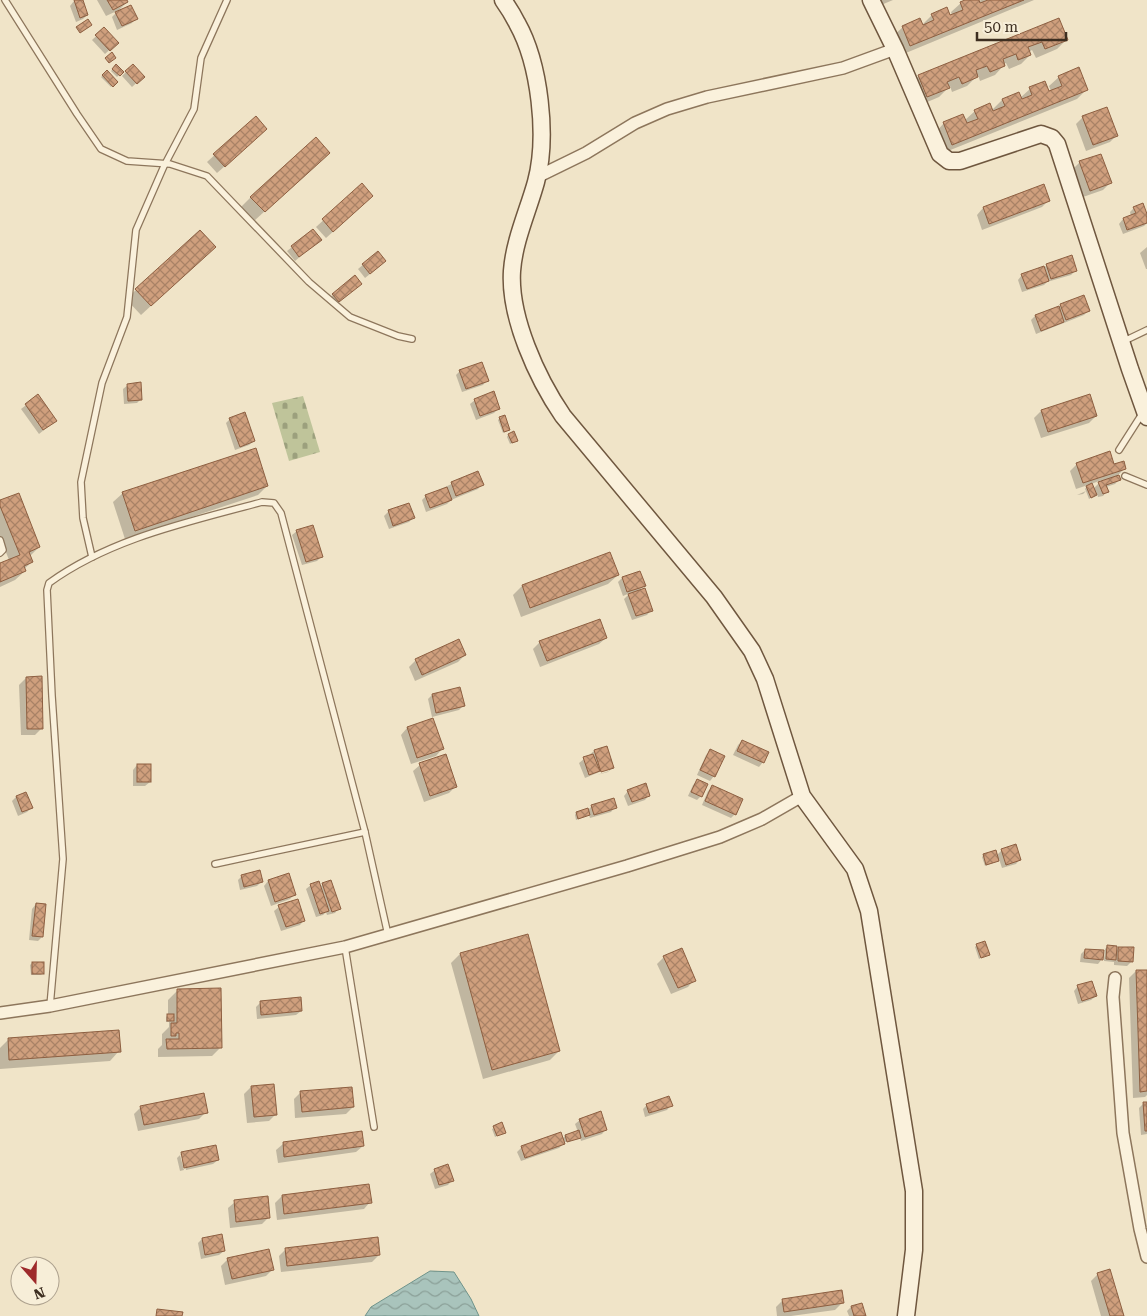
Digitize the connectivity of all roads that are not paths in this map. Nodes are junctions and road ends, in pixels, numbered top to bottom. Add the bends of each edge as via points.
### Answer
1 (5, 0) edge
2 (228, 0) edge
3 (503, 0) edge
4 (871, 0) edge
5 (895, 49) junction
6 (166, 164) junction
7 (537, 177) junction
8 (1147, 330) edge
9 (412, 339) dead end
10 (1121, 342) junction
11 (1145, 405) edge
12 (1119, 450) dead end
13 (1125, 476) dead end
14 (1147, 485) edge
15 (0, 540) edge
16 (0, 553) edge
17 (92, 557) junction
18 (802, 796) junction
19 (365, 832) junction
20 (214, 864) dead end
21 (388, 935) junction
22 (345, 947) junction
23 (1115, 978) dead end
24 (50, 1006) junction
25 (0, 1013) edge
26 (374, 1127) dead end
27 (1147, 1256) edge
28 (906, 1316) edge

1 - 6 lane via 101,149 127,161
2 - 6 lane via 201,58 194,109
3 - 7 main road via 518,23 529,50 539,96 543,139
4 - 5 main road
5 - 7 street via 843,68 667,109
5 - 10 main road via 940,154 949,161 960,161 1041,134 1058,144
6 - 9 lane via 207,176 309,282 350,316
6 - 17 lane via 136,230 127,317 102,383 81,482 83,518
7 - 18 main road via 512,270 514,305 530,356 549,396 563,416 714,597 752,651 765,679
8 - 10 lane
10 - 11 main road
11 - 12 lane
13 - 14 lane
15 - 16 lane via 3,550
17 - 19 lane via 122,543 176,526 262,502 274,503 281,513
17 - 24 lane via 49,583 47,590 63,858
18 - 21 street via 720,838
18 - 28 main road via 855,869 869,911 914,1190 914,1250
19 - 20 lane
19 - 21 lane
21 - 22 street
22 - 24 street
22 - 26 lane
23 - 27 street via 1113,997 1123,1133
24 - 25 street

